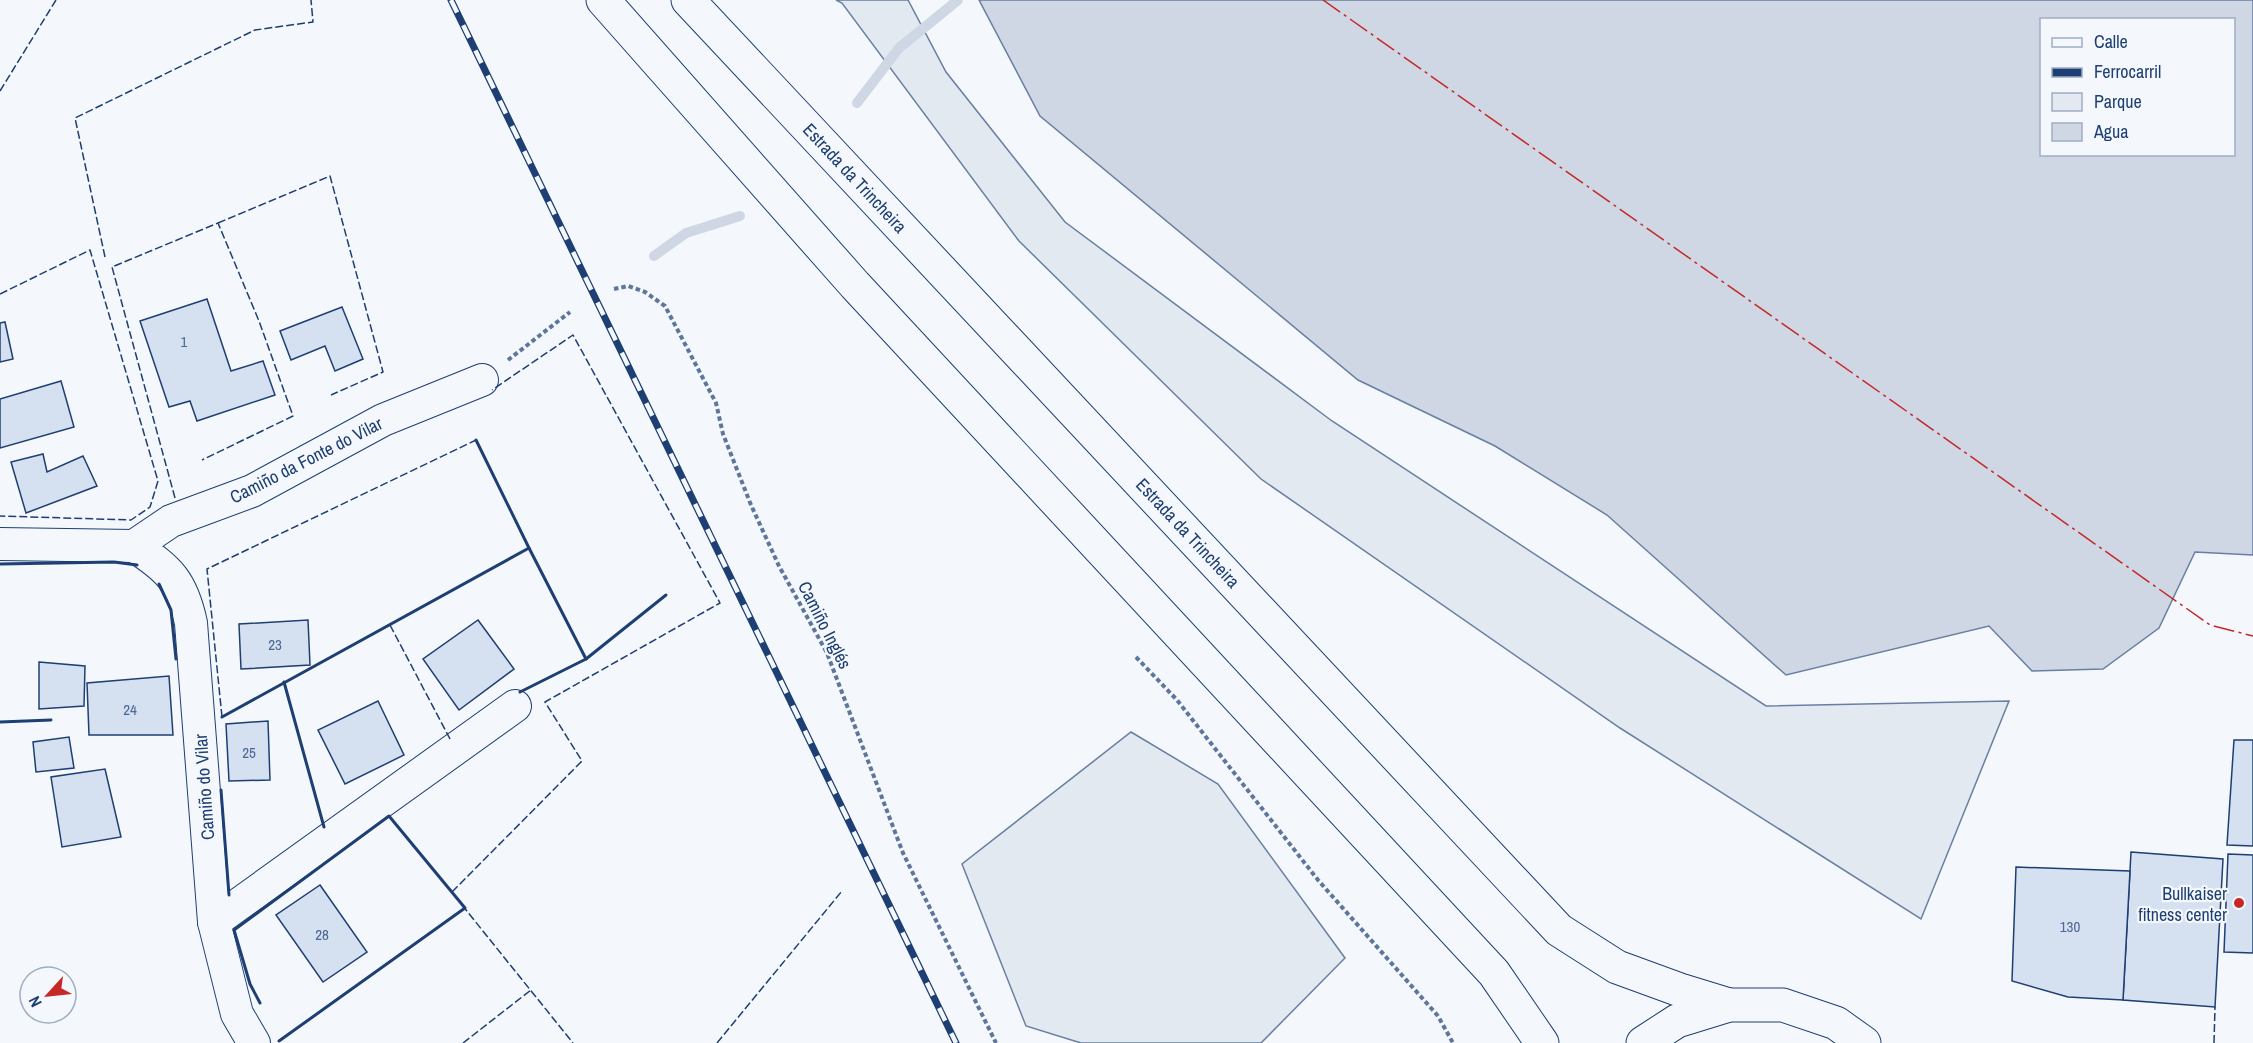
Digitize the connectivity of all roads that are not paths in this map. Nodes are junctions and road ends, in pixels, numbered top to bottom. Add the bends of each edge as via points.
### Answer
1 (603, 0) edge
2 (688, 0) edge
3 (482, 380) road end
4 (0, 544) edge
5 (134, 546) junction
6 (515, 706) dead end
7 (214, 922) junction
8 (1729, 1005) junction
9 (254, 1043) edge
10 (1542, 1043) edge
11 (1643, 1043) edge
12 (1864, 1043) edge

1 - 10 highway via 855,285 1494,973
2 - 8 highway, Estrada da Trincheira via 1559,930 1617,967
3 - 5 street, Camiño da Fonte do Vilar via 383,420 252,491 171,521
4 - 5 street
5 - 7 street, Camiño do Vilar via 159,563 177,582 191,623
6 - 7 street
7 - 9 street, Camiño do Vilar via 237,1014
8 - 11 highway, Estrada da Trincheira via 1677,1021
8 - 12 highway, Estrada da Trincheira via 1783,1005 1836,1023

